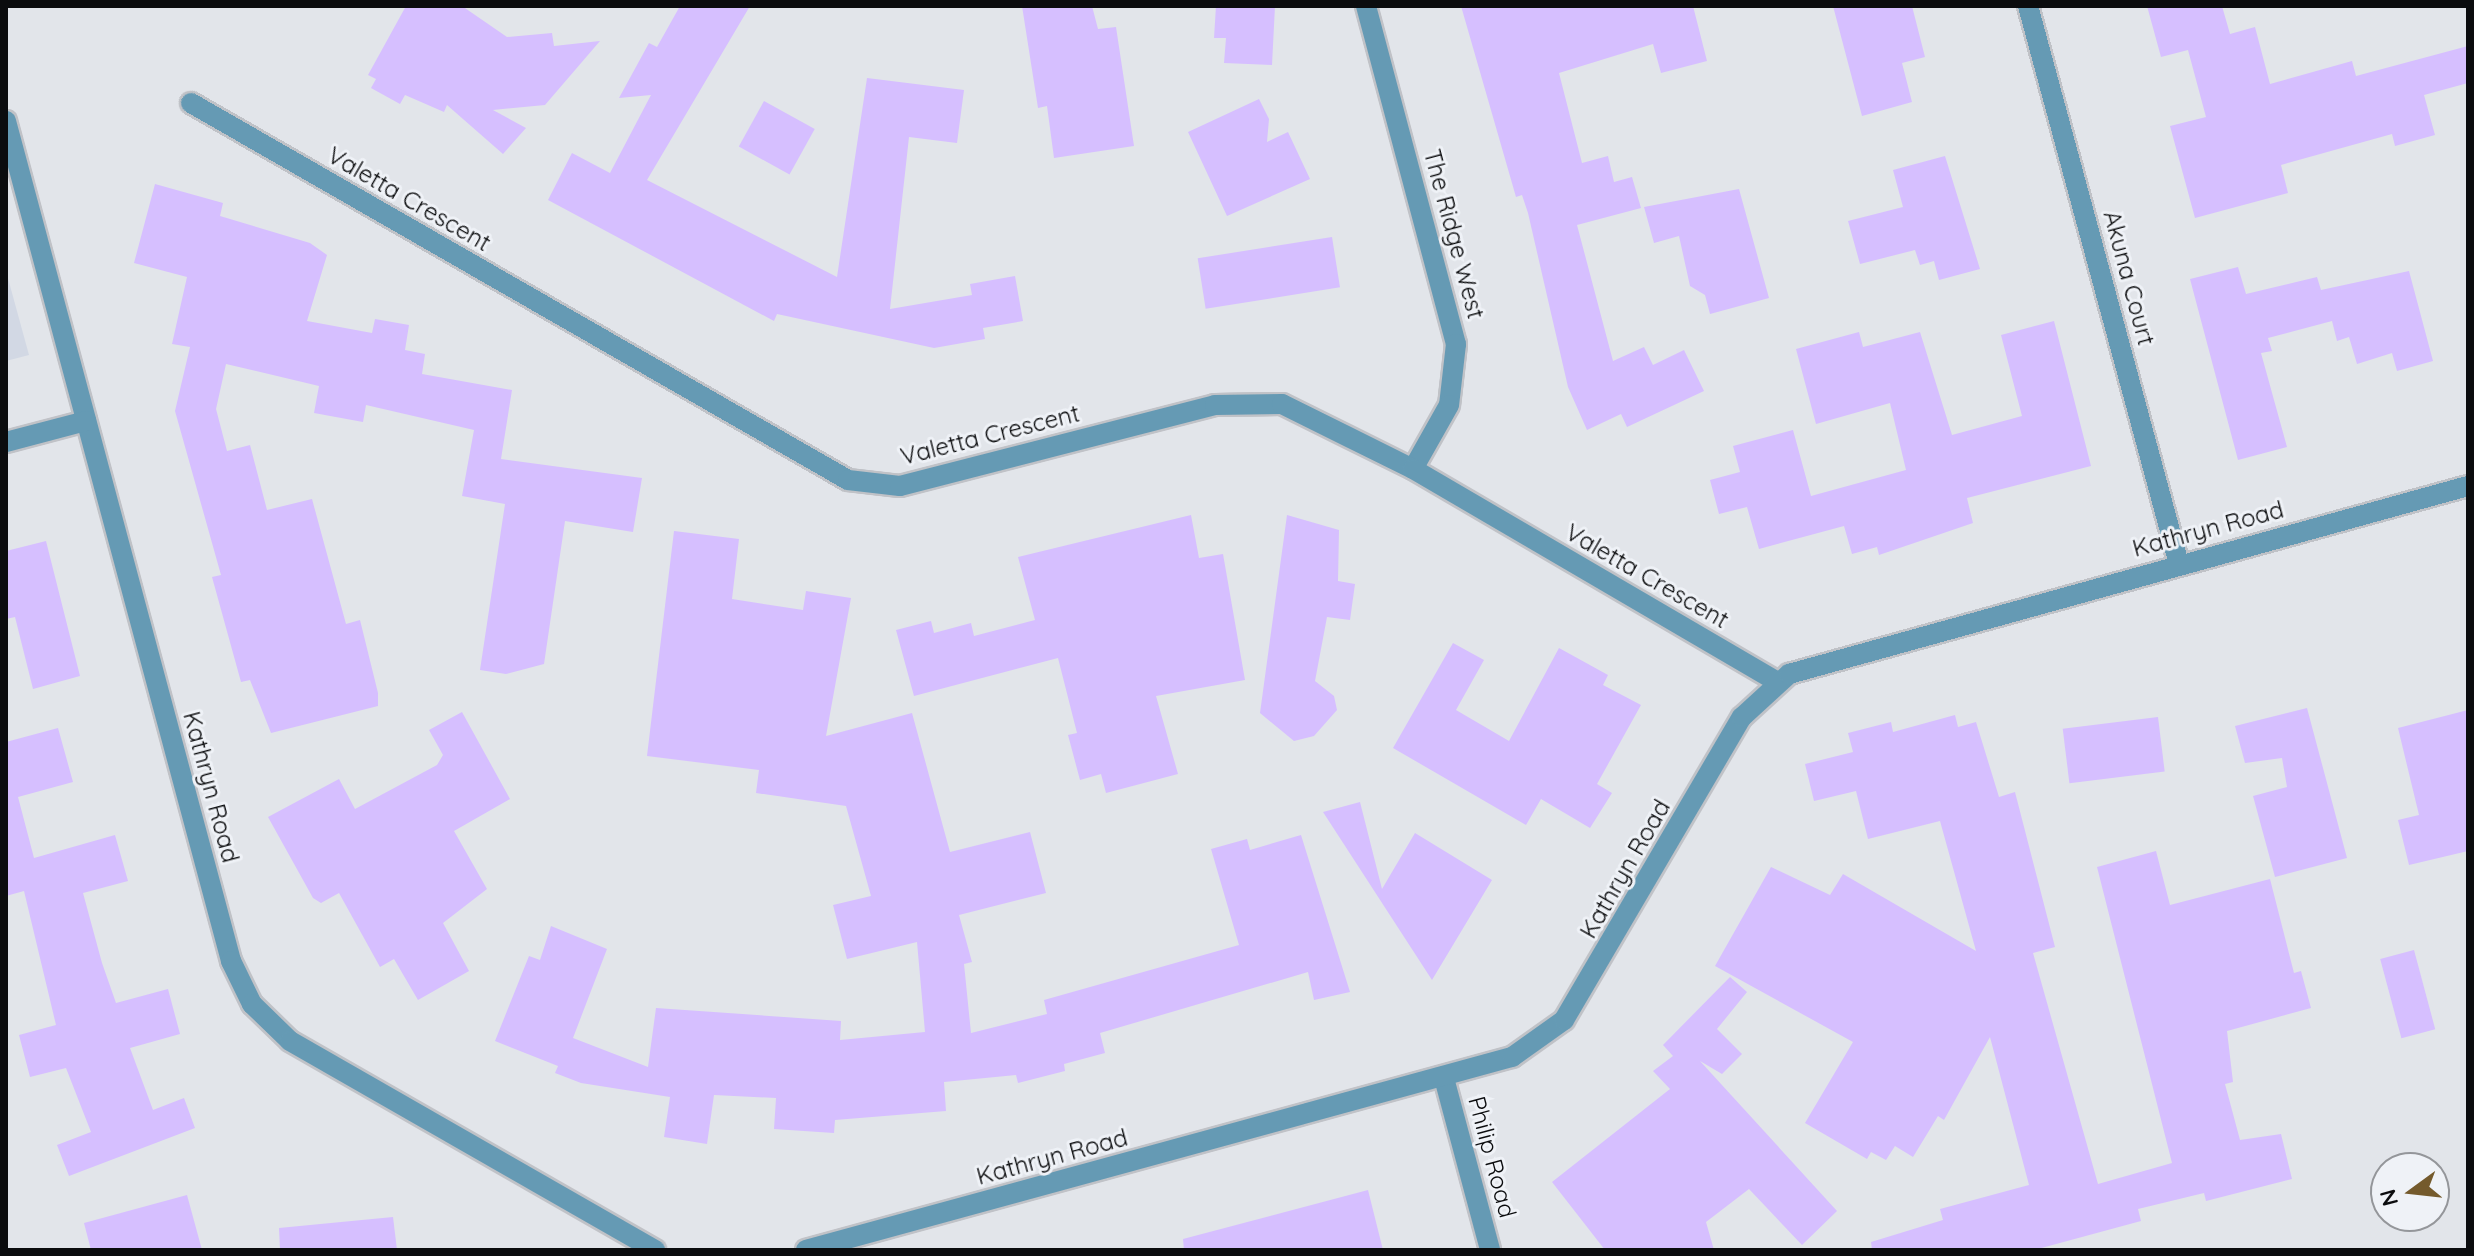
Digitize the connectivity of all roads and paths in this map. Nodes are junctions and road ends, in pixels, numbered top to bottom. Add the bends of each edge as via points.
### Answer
1 (1366, 6) edge
2 (2028, 6) edge
3 (191, 103) dead end
4 (6, 121) edge
5 (86, 421) junction
6 (6, 442) edge
7 (1413, 469) junction
8 (2468, 486) edge
9 (2179, 564) junction
10 (1777, 682) junction
11 (1444, 1078) junction
12 (655, 1250) edge
13 (806, 1250) edge
14 (1490, 1250) edge

1 - 7 street, The Ridge West via 1456,344 1449,405
2 - 9 street, Akuna Court
3 - 7 street, Valetta Crescent via 848,480 900,486 1243,401 1307,413
4 - 5 street, Kathryn Road
5 - 6 street
5 - 12 street, Kathryn Road via 231,961 252,1004 290,1041
7 - 10 street, Valetta Crescent
8 - 9 street, Kathryn Road
9 - 10 street, Kathryn Road via 1827,660
10 - 11 street, Kathryn Road via 1742,717 1564,1020 1528,1049
11 - 13 street, Kathryn Road
11 - 14 street, Philip Road

